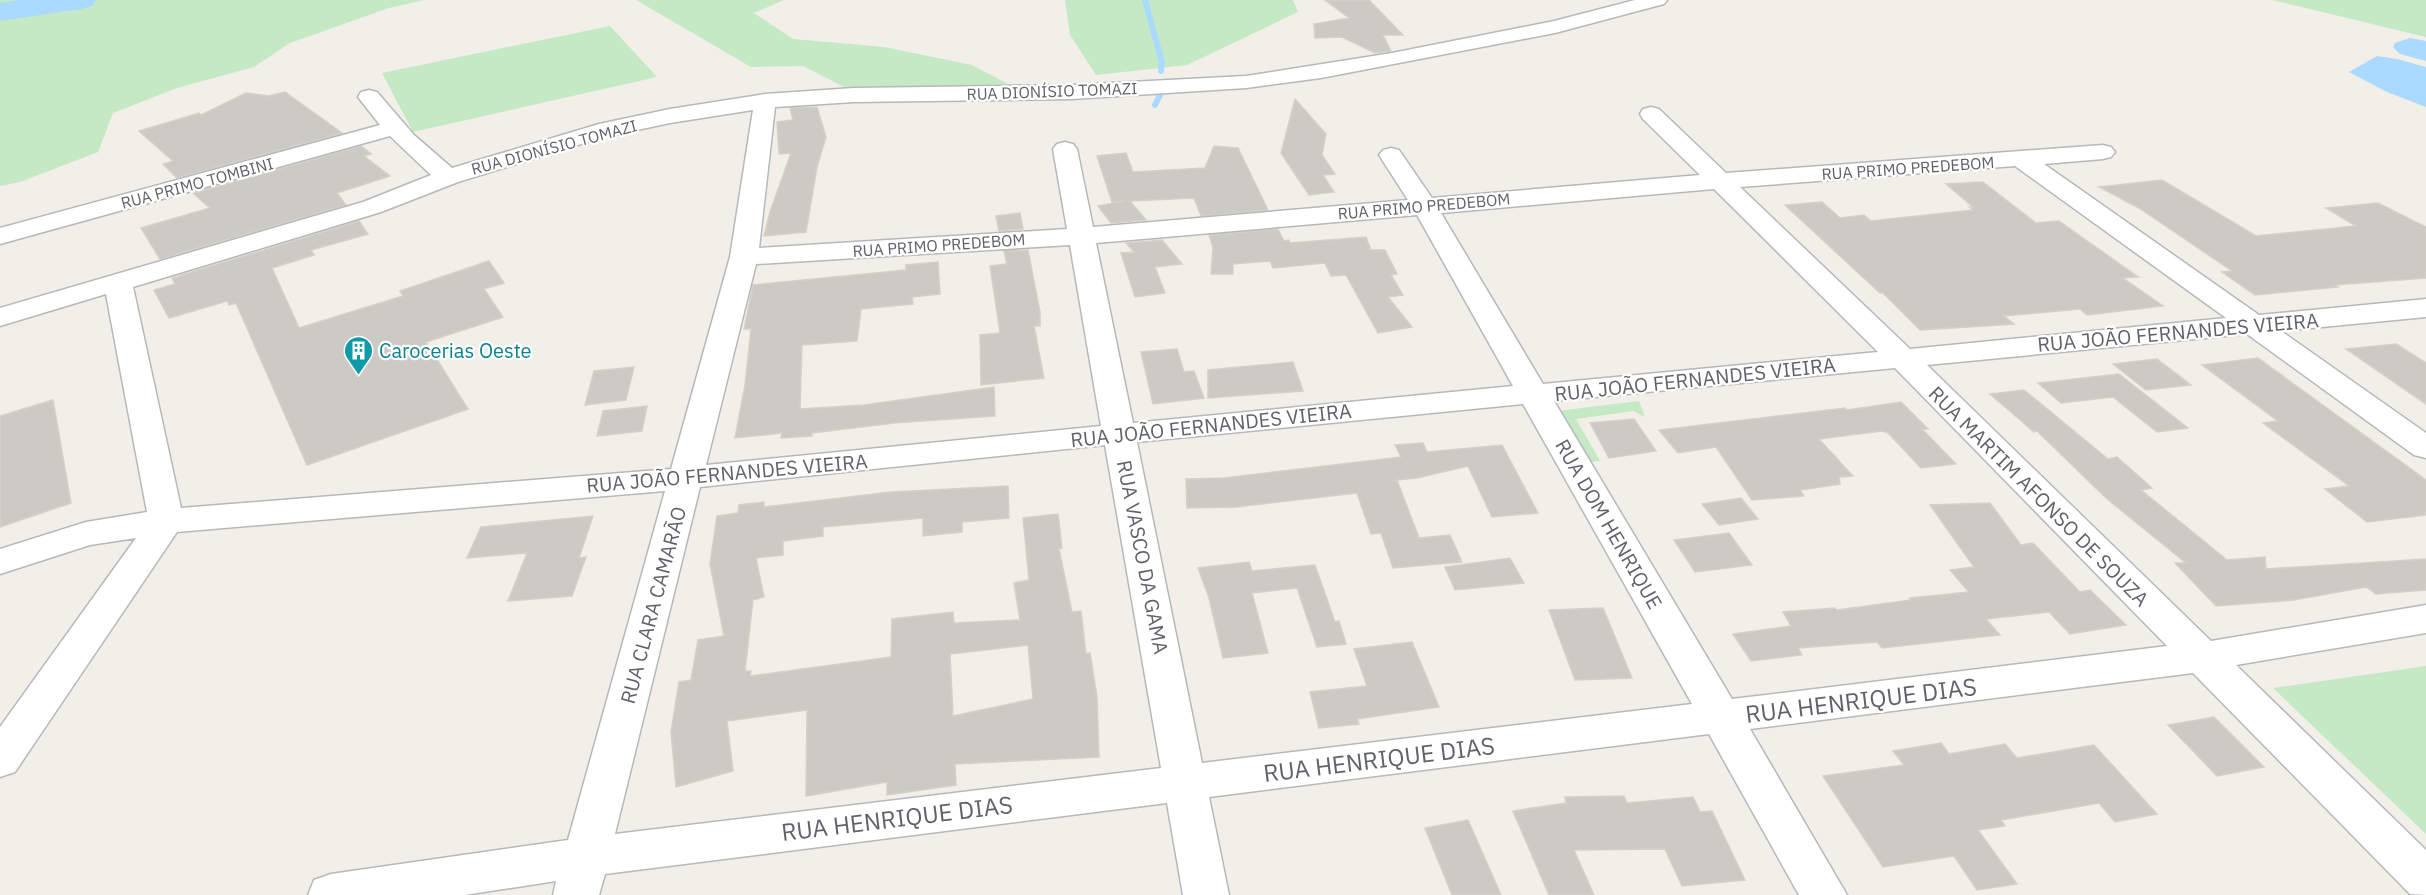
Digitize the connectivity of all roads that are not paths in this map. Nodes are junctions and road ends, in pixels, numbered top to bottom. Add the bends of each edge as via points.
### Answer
1 (1657, 0) edge
2 (369, 96) dead end
3 (765, 101) junction
4 (1651, 114) dead end
5 (392, 125) junction
6 (1065, 148) dead end
7 (2103, 152) dead end
8 (1391, 155) dead end
9 (2023, 160) junction
10 (448, 177) junction
11 (1718, 181) junction
12 (1424, 206) junction
13 (0, 228) edge
14 (0, 236) edge
15 (1081, 236) junction
16 (744, 257) junction
17 (118, 283) junction
18 (0, 300) edge
19 (2426, 308) edge
20 (0, 317) edge
21 (2253, 326) junction
22 (1902, 358) junction
23 (1532, 394) junction
24 (1118, 434) junction
25 (2426, 447) edge
26 (687, 478) junction
27 (166, 521) junction
28 (0, 562) edge
29 (2426, 619) edge
30 (2200, 657) junction
31 (1723, 718) junction
32 (0, 760) edge
33 (1187, 782) junction
34 (580, 876) edge
35 (2426, 880) edge
36 (331, 895) edge
37 (1206, 895) edge
38 (1824, 895) edge

1 - 3 street, RUA DIONÍSIO TOMAZI via 1556,27 1321,72 1246,82 1072,92 854,95
2 - 5 street
3 - 10 street, RUA DIONÍSIO TOMAZI via 599,131
3 - 16 street, RUA CLARA CAMARÃO
4 - 11 street, RUA MARTIM AFONSO DE SOUZA
5 - 10 street
5 - 13 street, RUA PRIMO TOMBINI
5 - 14 street, RUA PRIMO TOMBINI
6 - 15 street, RUA VASCO DA GAMA
7 - 9 street, RUA PRIMO PREDEBOM
8 - 12 street, RUA DOM HENRIQUE
9 - 11 street, RUA PRIMO PREDEBOM
9 - 21 street
10 - 17 street, RUA DIONÍSIO TOMAZI via 372,207
10 - 18 street, RUA DIONÍSIO TOMAZI via 348,201
11 - 12 street, RUA PRIMO PREDEBOM
11 - 22 street, RUA MARTIM AFONSO DE SOUZA
12 - 15 street, RUA PRIMO PREDEBOM
12 - 23 street, RUA DOM HENRIQUE
15 - 16 street, RUA PRIMO PREDEBOM
15 - 24 street, RUA VASCO DA GAMA
16 - 26 street, RUA CLARA CAMARÃO
17 - 20 street, RUA DIONÍSIO TOMAZI
17 - 27 street
19 - 21 street, RUA JOÃO FERNANDES VIEIRA
21 - 22 street, RUA JOÃO FERNANDES VIEIRA
21 - 25 street
22 - 23 street, RUA JOÃO FERNANDES VIEIRA
22 - 30 street, RUA MARTIM AFONSO DE SOUZA
23 - 24 street, RUA JOÃO FERNANDES VIEIRA
23 - 31 street, RUA DOM HENRIQUE
24 - 26 street, RUA JOÃO FERNANDES VIEIRA
24 - 33 street, RUA VASCO DA GAMA
26 - 27 street, RUA JOÃO FERNANDES VIEIRA
26 - 34 street, RUA CLARA CAMARÃO
27 - 28 street, RUA JOÃO FERNANDES VIEIRA via 86,534
27 - 32 street
29 - 30 street, RUA HENRIQUE DIAS
30 - 31 street, RUA HENRIQUE DIAS
30 - 35 street, RUA MARTIM AFONSO DE SOUZA
31 - 33 street, RUA HENRIQUE DIAS
31 - 38 street, RUA DOM HENRIQUE
33 - 34 street, RUA HENRIQUE DIAS
33 - 37 street, RUA VASCO DA GAMA
34 - 36 street, RUA HENRIQUE DIAS

